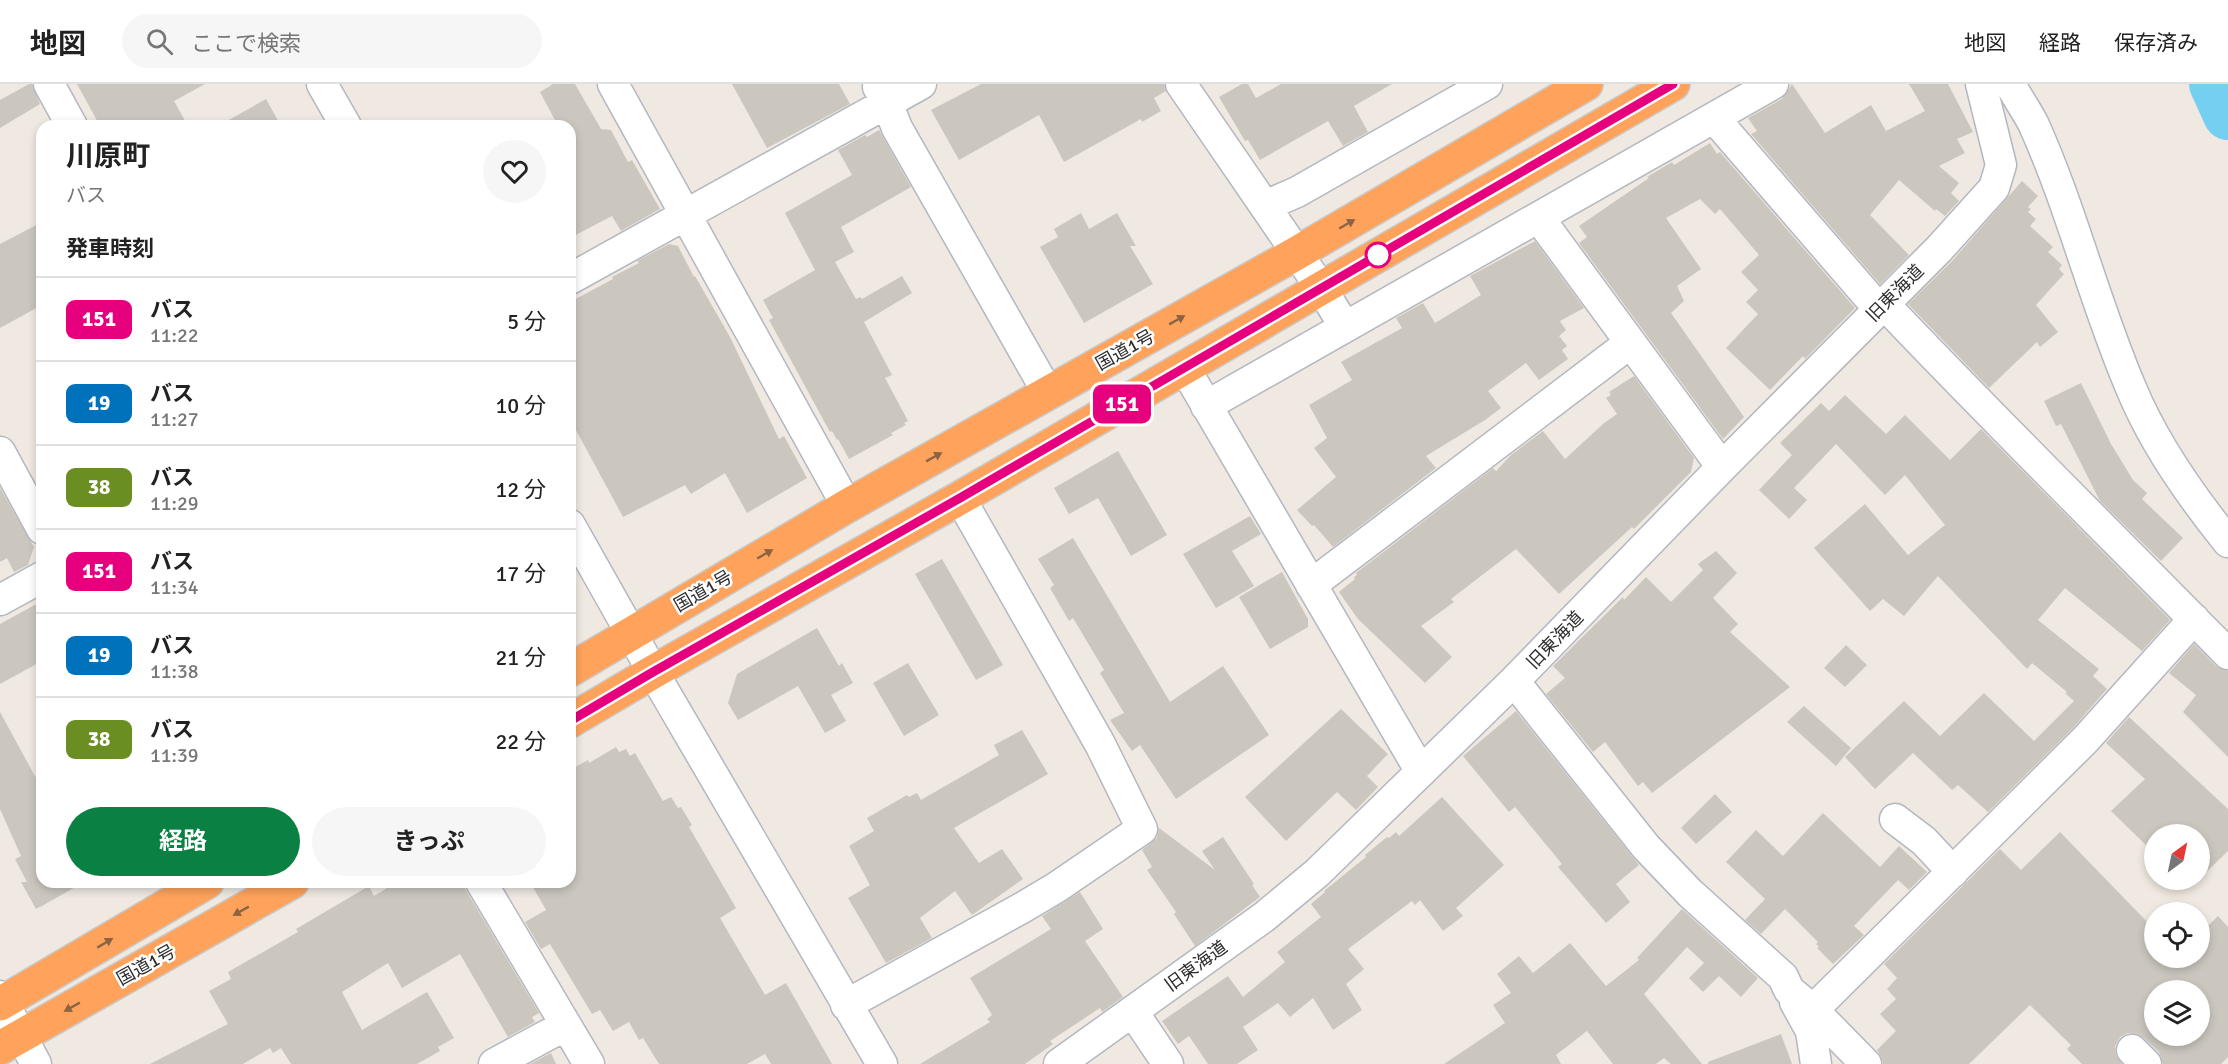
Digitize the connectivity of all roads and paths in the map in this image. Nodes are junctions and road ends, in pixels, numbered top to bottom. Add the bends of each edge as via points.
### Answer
1 (49, 84) edge
2 (322, 84) edge
3 (613, 84) edge
4 (921, 84) edge
5 (1181, 84) edge
6 (1487, 84) edge
7 (1586, 84) edge
8 (1673, 84) edge
9 (1773, 84) edge
10 (1981, 84) edge
11 (2010, 84) edge
12 (882, 93) edge
13 (1452, 93) edge
14 (1714, 118) junction
15 (69, 120) edge
16 (343, 120) edge
17 (1264, 206) junction
18 (686, 215) junction
19 (1539, 218) junction
20 (1297, 253) junction
21 (576, 276) edge
22 (1321, 288) junction
23 (1881, 307) junction
24 (1345, 327) junction
25 (1630, 343) junction
26 (1184, 368) junction
27 (1048, 393) junction
28 (1206, 406) junction
29 (0, 452) edge
30 (1722, 468) junction
31 (960, 498) junction
32 (847, 506) junction
33 (36, 519) edge
34 (576, 536) edge
35 (2228, 542) edge
36 (36, 580) edge
37 (1311, 585) junction
38 (0, 600) edge
39 (2194, 619) junction
40 (631, 633) junction
41 (2228, 654) edge
42 (576, 666) edge
43 (653, 672) junction
44 (1514, 681) junction
45 (576, 717) edge
46 (1421, 772) junction
47 (1895, 819) dead end
48 (1953, 872) junction
49 (197, 888) edge
50 (281, 888) edge
51 (485, 888) edge
52 (1789, 990) junction
53 (1, 1001) edge
54 (846, 1005) junction
55 (1813, 1010) junction
56 (1133, 1012) junction
57 (566, 1025) junction
58 (11, 1042) edge
59 (36, 1064) edge
60 (494, 1064) edge
61 (589, 1064) edge
62 (882, 1064) edge
63 (1059, 1064) edge
64 (1168, 1064) edge
65 (1816, 1064) edge
66 (1866, 1064) edge

1 - 15 street
2 - 16 street
3 - 18 street
4 - 12 street
5 - 17 street
6 - 13 street
20 -> 7 highway, 国道1号
8 - 22 highway
9 - 14 street
10 - 23 street, 旧東海道 via 2001,165 1995,188
11 - 35 street via 2049,162 2111,338 2141,410 2196,503
12 - 18 street
12 - 27 street via 897,128
13 - 17 street via 1297,192
14 - 19 street
14 - 23 street
17 - 20 street
18 - 21 street
18 - 32 street
19 - 24 street
19 - 25 street
20 - 22 street
27 -> 20 highway, 国道1号
22 - 24 street
22 - 26 highway
23 - 30 street, 旧東海道
23 - 39 street
24 - 28 street
25 - 30 street
25 - 37 street
26 - 28 street
26 - 31 highway
32 -> 27 highway, 国道1号
28 - 37 street
29 - 33 street
30 - 44 street, 旧東海道
31 - 43 highway
31 - 54 street via 1101,744 1142,829 1020,909
40 -> 32 highway, 国道1号
34 - 40 street
36 - 38 street
37 - 46 street
39 - 41 street
39 - 48 street via 2085,740
40 - 42 highway, 国道1号
40 - 43 street
43 - 45 highway
43 - 54 street
44 - 46 street, 旧東海道
44 - 52 street via 1646,847 1690,893 1783,977
46 - 56 street, 旧東海道 via 1273,910
47 - 48 street via 1924,841
48 - 55 street
53 -> 49 highway
50 -> 58 highway, 国道1号
51 - 57 street
52 - 55 street
52 - 65 street via 1811,1031
53 - 58 street
54 - 62 street
55 - 66 street
56 - 63 street, 旧東海道
56 - 64 street
57 - 60 street
57 - 61 street
58 - 59 street

